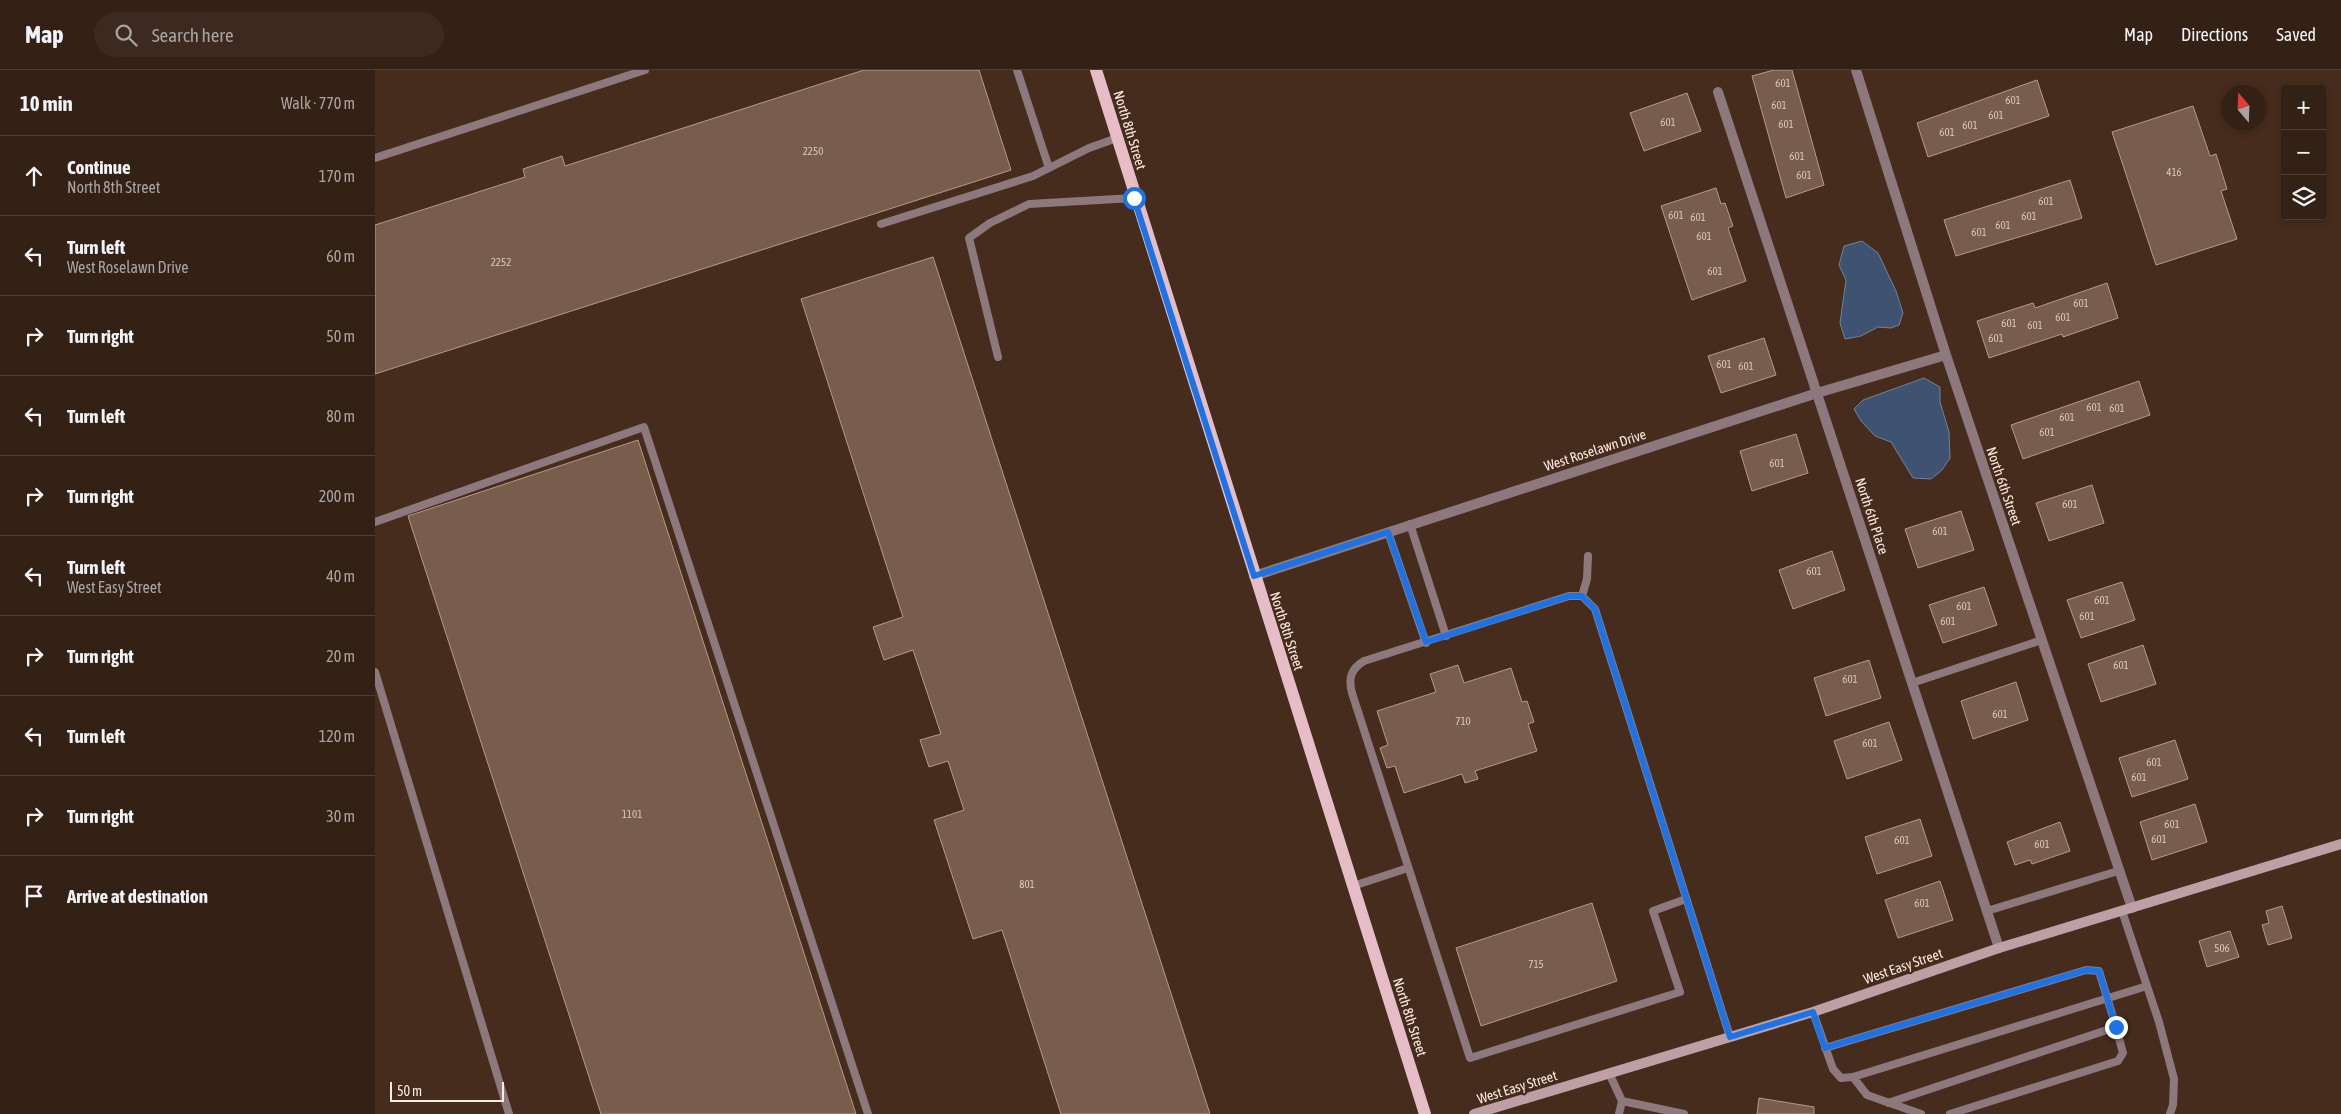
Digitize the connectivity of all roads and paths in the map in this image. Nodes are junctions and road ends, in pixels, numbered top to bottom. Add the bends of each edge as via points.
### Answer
1 (645, 70) edge
2 (1017, 70) edge
3 (1095, 70) edge
4 (1856, 70) edge
5 (1718, 92) dead end
6 (1117, 138) junction
7 (375, 158) edge
8 (1049, 168) junction
9 (1134, 198) junction
10 (881, 224) dead end
11 (1946, 355) junction
12 (998, 357) dead end
13 (1817, 393) junction
14 (375, 522) edge
15 (1410, 524) junction
16 (1388, 532) junction
17 (1588, 556) dead end
18 (1254, 576) junction
19 (1582, 596) junction
20 (1447, 636) junction
21 (2042, 640) junction
22 (1426, 642) junction
23 (375, 672) edge
24 (1912, 682) junction
25 (2341, 844) edge
26 (1408, 868) junction
27 (2118, 871) junction
28 (1353, 886) junction
29 (1686, 899) junction
30 (2127, 910) junction
31 (1987, 911) junction
32 (1999, 948) junction
33 (2147, 986) junction
34 (2109, 998) junction
35 (1813, 1012) junction
36 (2116, 1027) junction
37 (1730, 1037) junction
38 (1825, 1048) junction
39 (1609, 1073) junction
40 (1853, 1077) junction
41 (1622, 1102) junction
42 (1888, 1102) junction
43 (509, 1114) edge
44 (868, 1114) edge
45 (1425, 1114) edge
46 (1474, 1114) edge
47 (1619, 1114) edge
48 (1684, 1114) edge
49 (1921, 1114) edge
50 (1950, 1114) edge
51 (2169, 1114) edge

1 - 7 lane
2 - 8 lane
3 - 6 main road, North 8th Street
4 - 11 street, North 6th Street
5 - 13 street, North 6th Place
6 - 8 lane
6 - 9 main road, North 8th Street
8 - 10 lane via 1033,176
9 - 12 lane via 1029,204 990,223 969,238
9 - 18 main road, North 8th Street
11 - 13 street, West Roselawn Drive
11 - 21 street, North 6th Street
13 - 15 street, West Roselawn Drive
13 - 24 street, North 6th Place
14 - 44 lane via 644,427
15 - 16 street, West Roselawn Drive
15 - 20 lane
16 - 18 street, West Roselawn Drive
16 - 22 lane
17 - 19 lane
18 - 28 main road, North 8th Street
19 - 20 lane via 1569,596
19 - 29 lane via 1595,609
20 - 22 lane
21 - 24 lane
21 - 27 street, North 6th Street
22 - 26 lane via 1364,661 1353,671 1349,684
23 - 43 lane
24 - 31 street, North 6th Place
25 - 30 street, West Easy Street
26 - 28 lane
26 - 29 lane via 1470,1058 1681,992 1653,911
27 - 30 street, North 6th Street
27 - 31 lane
28 - 45 main road, North 8th Street
29 - 37 lane
30 - 32 street, West Easy Street
30 - 33 lane
31 - 32 street, North 6th Place
32 - 35 street, West Easy Street
33 - 34 lane
33 - 51 lane via 2174,1079 2173,1105
34 - 36 lane
34 - 38 lane via 2099,971 2086,970
34 - 40 lane
35 - 37 street, West Easy Street
35 - 38 lane
36 - 42 lane
36 - 50 lane via 2123,1053 2118,1061
37 - 39 street, West Easy Street
38 - 40 lane via 1833,1069 1841,1078
39 - 41 lane
39 - 46 street, West Easy Street
40 - 42 lane via 1867,1095
41 - 47 lane
41 - 48 lane
42 - 49 lane

